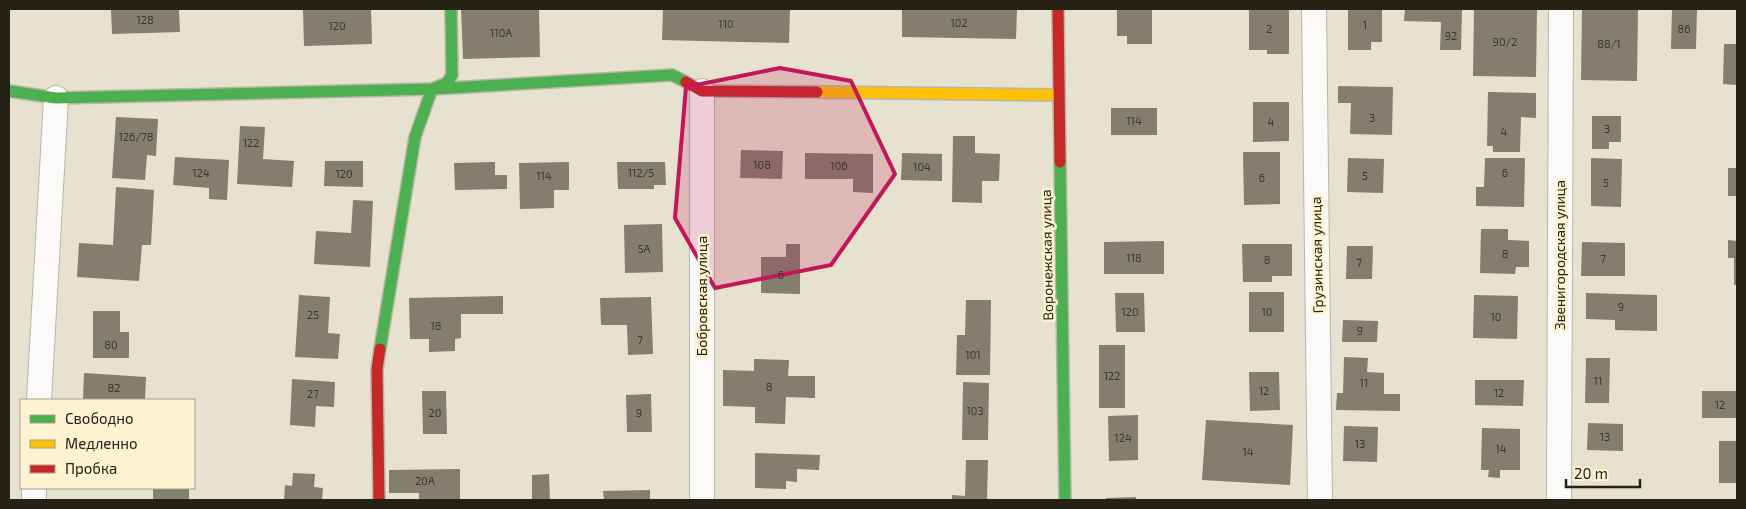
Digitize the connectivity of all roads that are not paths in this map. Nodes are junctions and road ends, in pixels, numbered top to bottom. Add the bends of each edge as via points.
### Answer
1 (451, 9) edge
2 (1058, 9) edge
3 (1314, 9) edge
4 (1561, 9) edge
5 (432, 89) junction
6 (9, 91) edge
7 (702, 92) junction
8 (1059, 95) junction
9 (56, 98) junction
10 (39, 399) edge
11 (379, 500) edge
12 (702, 500) edge
13 (1065, 500) edge
14 (1320, 500) edge
15 (1559, 500) edge

1 - 5 street via 452,75 447,83
2 - 8 street, Воронежская улица
3 - 14 street, Грузинская улица
4 - 15 street, Звенигородская улица
5 - 7 street via 672,75
5 - 9 street
5 - 11 street via 415,137 377,369
6 - 9 street
7 - 8 street
7 - 12 street, Бобровская улица
8 - 13 street, Воронежская улица
9 - 10 street

